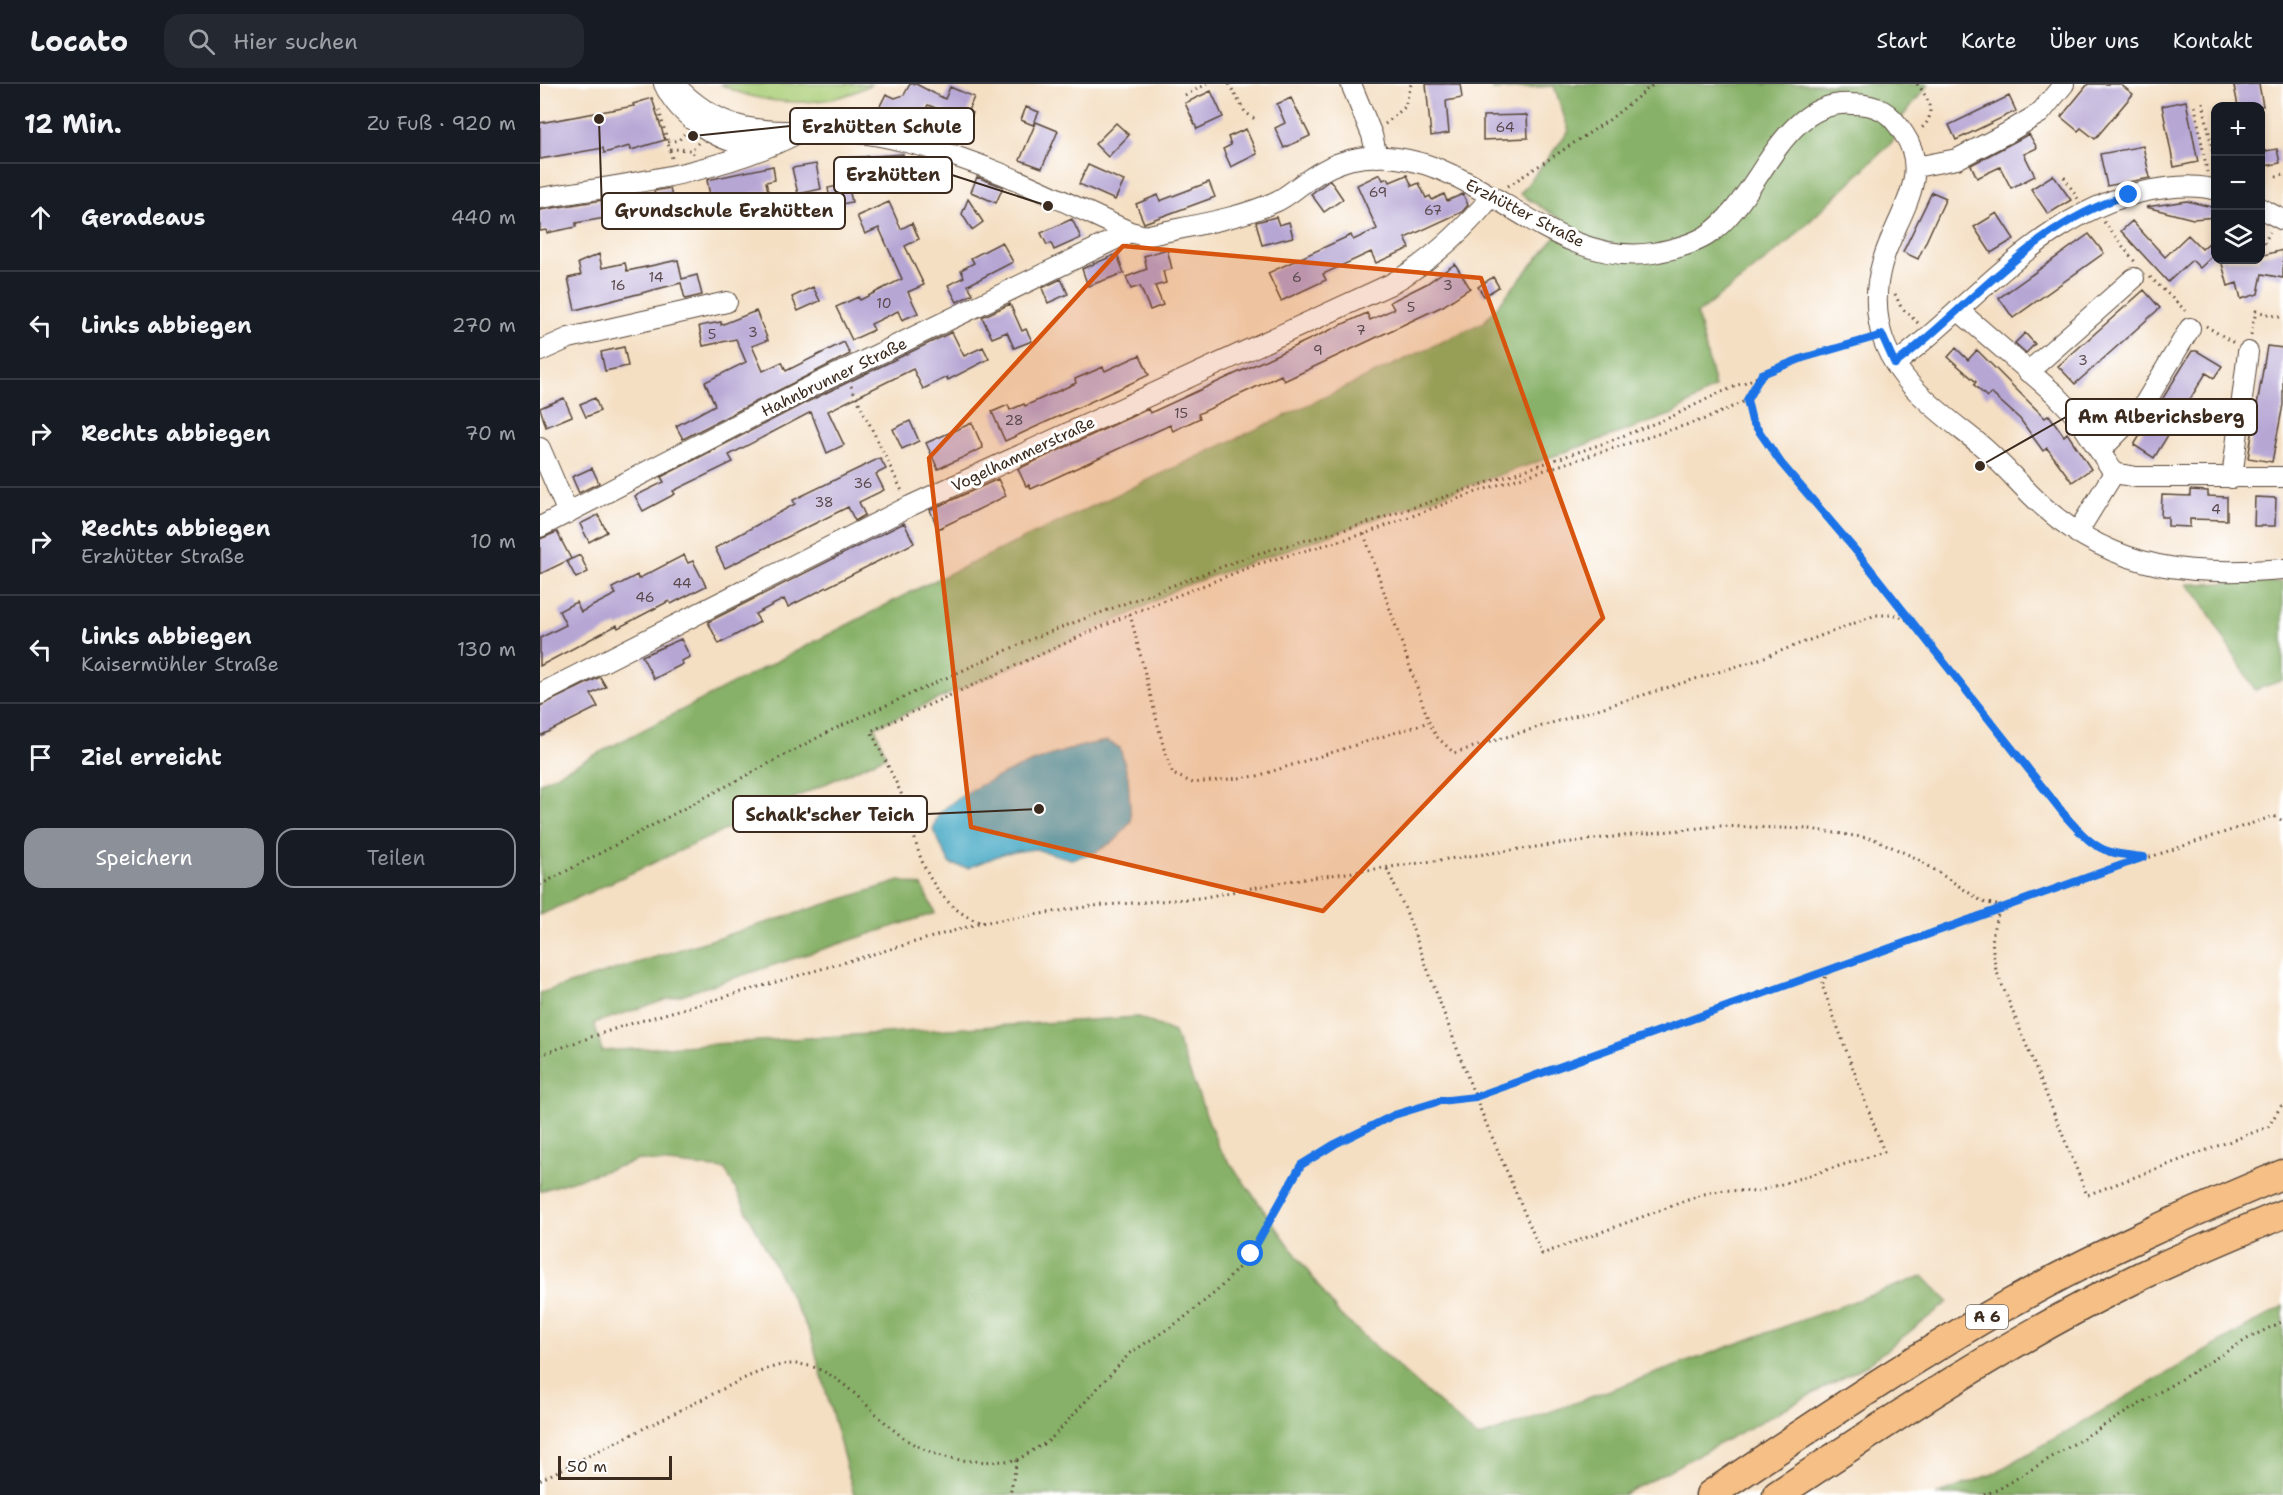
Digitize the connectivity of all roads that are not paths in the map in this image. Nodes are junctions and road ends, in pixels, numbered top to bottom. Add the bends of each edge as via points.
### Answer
1 (674, 84) edge
2 (1351, 84) edge
3 (2064, 84) edge
4 (660, 92) edge
5 (799, 132) junction
6 (770, 147) junction
7 (1377, 157) junction
8 (1916, 167) junction
9 (2211, 182) edge
10 (1491, 197) junction
11 (540, 198) edge
12 (2264, 210) edge
13 (2283, 220) edge
14 (1130, 232) junction
15 (2134, 278) dead end
16 (728, 300) dead end
17 (1958, 310) junction
18 (2196, 324) road end
19 (540, 351) edge
20 (2248, 352) road end
21 (1895, 364) junction
22 (2028, 372) junction
23 (540, 448) edge
24 (2100, 451) junction
25 (2114, 473) junction
26 (2283, 477) edge
27 (2232, 478) junction
28 (568, 513) junction
29 (540, 526) edge
30 (2077, 533) junction
31 (2283, 569) edge
32 (540, 694) edge
33 (2283, 1174) edge
34 (2283, 1214) edge
35 (1710, 1495) edge
36 (1777, 1495) edge

1 - 5 street, Erzhütter Straße via 708,114 731,125 758,131
2 - 7 street
3 - 8 street via 2040,113 2007,133 1957,159
4 - 6 street via 702,126 742,146
5 - 6 street
5 - 14 street, Erzhütter Straße via 857,133 915,144 968,162
6 - 11 street via 676,175
7 - 10 street, Erzhütter Straße via 1400,158 1443,171
7 - 14 street, Erzhütter Straße via 1354,157 1338,163 1279,201 1253,210 1145,236
8 - 10 street, Erzhütter Straße via 1908,138 1882,110 1840,103 1816,109 1796,125 1725,218 1706,236 1677,247 1650,254 1620,253 1583,245
8 - 21 street, Erzhütter Straße via 1911,192 1881,270 1878,310 1882,335
9 - 17 street via 2154,189 2091,211 2003,268
10 - 32 street, Vogelhammerstraße via 1462,232 1420,267 1391,284 910,506
12 - 13 street
14 - 28 street, Hahnbrunner Straße via 800,392
15 - 22 street
16 - 19 street via 569,338
17 - 21 street
17 - 22 street
18 - 24 street via 2142,408
20 - 27 street
21 - 30 street, Erzhütter Straße via 1931,405
22 - 24 street via 2077,417
23 - 28 street
24 - 25 street
25 - 27 street via 2136,477
25 - 30 street
26 - 27 street
28 - 29 street, Hahnbrunner Straße
30 - 31 street, Erzhütter Straße via 2123,555 2175,570 2217,573
33 - 35 highway, A 6 via 2192,1212 2009,1304 1879,1383
34 - 36 highway, A 6 via 2141,1276 2033,1334 1910,1406

